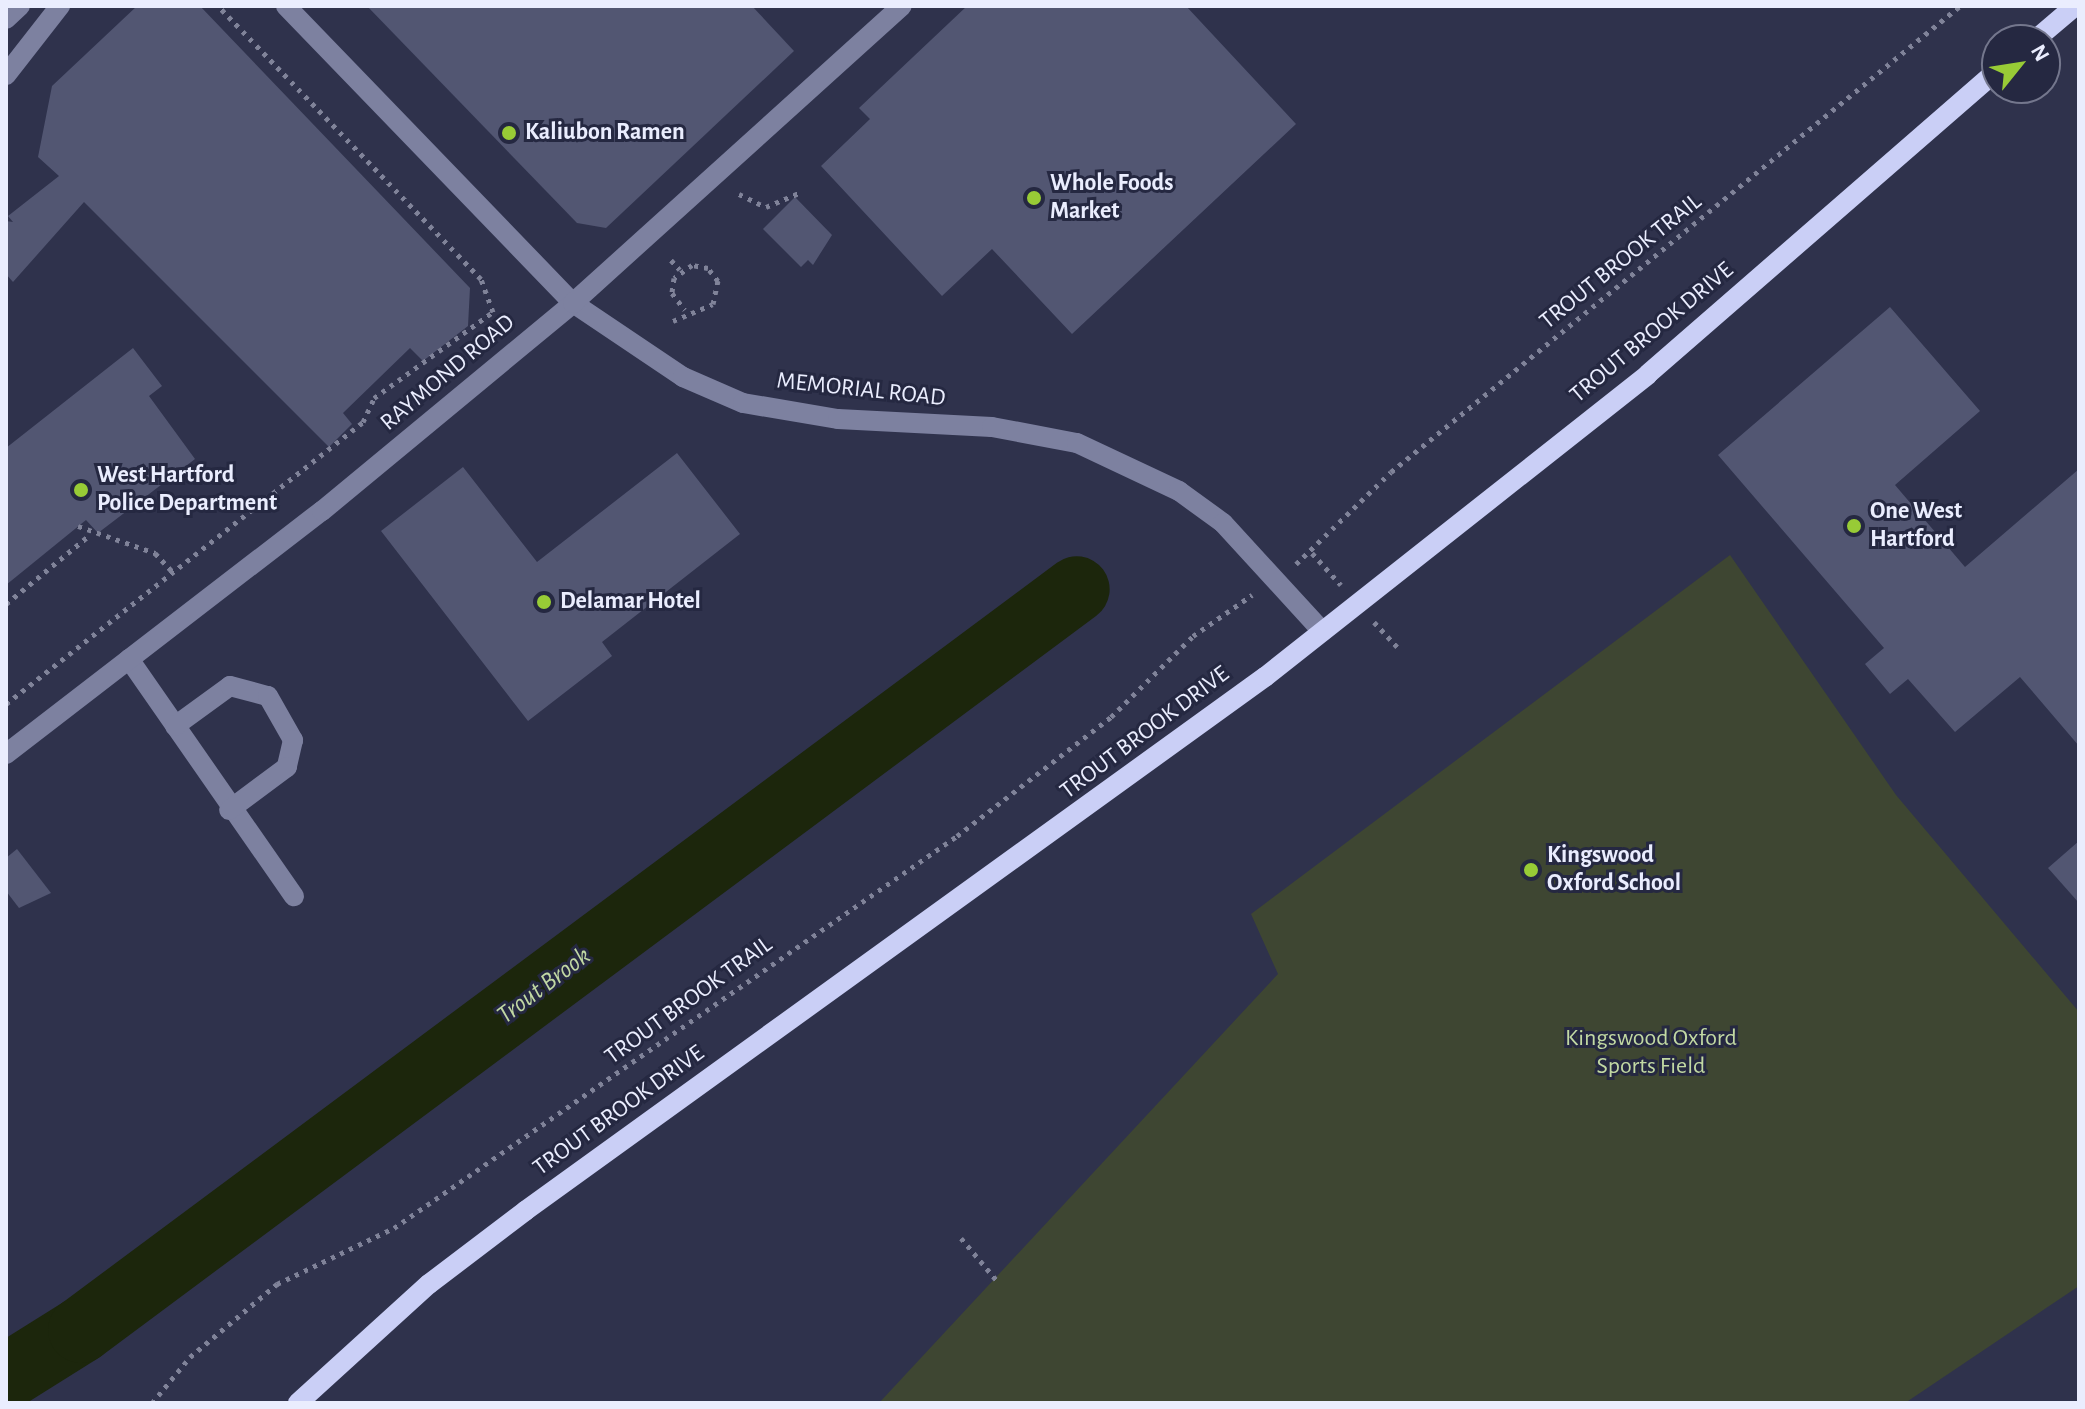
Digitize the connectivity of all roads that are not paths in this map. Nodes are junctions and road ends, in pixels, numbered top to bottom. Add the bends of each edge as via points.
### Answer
1 (20, 6) edge
2 (60, 6) edge
3 (286, 6) edge
4 (902, 6) edge
5 (2075, 6) edge
6 (6, 19) edge
7 (2054, 24) edge
8 (6, 75) edge
9 (1981, 85) edge
10 (573, 303) junction
11 (1322, 631) junction
12 (129, 659) junction
13 (175, 726) junction
14 (6, 754) edge
15 (229, 810) junction
16 (294, 896) dead end
17 (298, 1403) edge

1 - 6 street
2 - 8 street
3 - 10 street, MEMORIAL ROAD
4 - 10 street, RAYMOND ROAD
5 - 7 main road
9 - 11 main road, TROUT BROOK DRIVE via 1648,374
10 - 11 street, MEMORIAL ROAD via 683,377 743,403 838,419 992,427 1077,443 1133,466 1223,523
10 - 12 street, RAYMOND ROAD
11 - 17 main road, TROUT BROOK DRIVE via 1098,801 513,1220 429,1284
12 - 13 street
12 - 14 street, RAYMOND ROAD
13 - 15 street
13 - 15 street via 230,686 268,696 293,740 287,767
15 - 16 street

